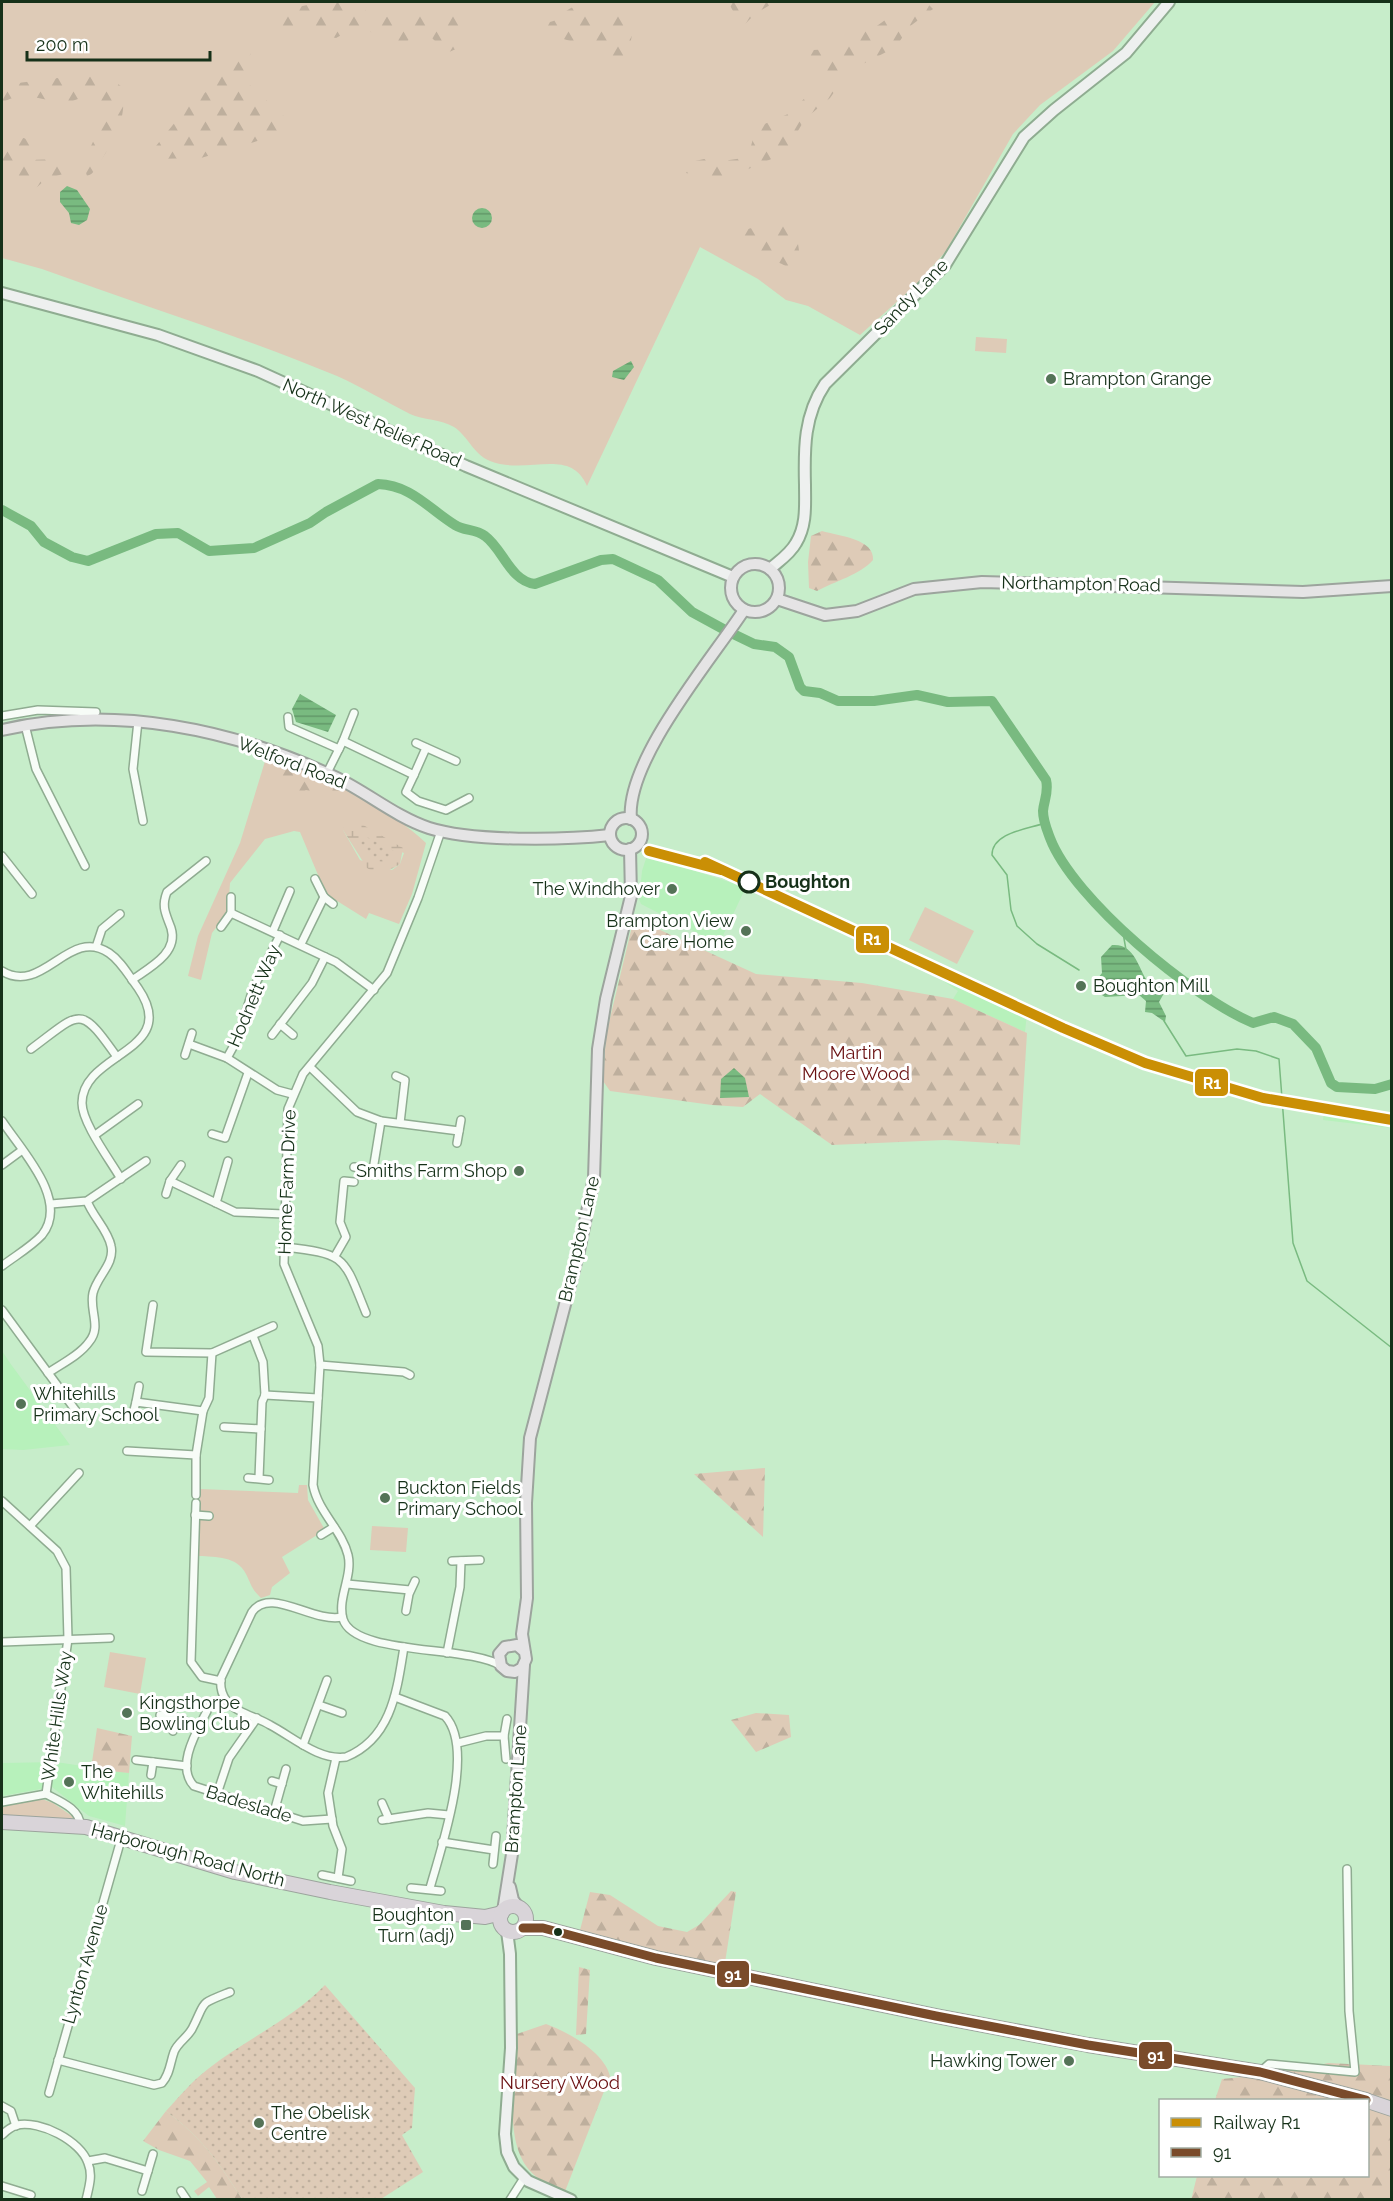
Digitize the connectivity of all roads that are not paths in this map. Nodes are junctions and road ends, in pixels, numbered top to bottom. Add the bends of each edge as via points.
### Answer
1 (1169, 2) edge
2 (2, 293) edge
3 (770, 569) junction
4 (733, 577) junction
5 (1392, 586) edge
6 (777, 599) junction
7 (744, 610) junction
8 (52, 709) junction
9 (96, 712) dead end
10 (354, 713) dead end
11 (2, 716) edge
12 (288, 717) dead end
13 (55, 721) junction
14 (138, 721) junction
15 (25, 725) junction
16 (2, 730) edge
17 (343, 741) junction
18 (416, 743) dead end
19 (426, 748) junction
20 (339, 749) junction
21 (456, 761) dead end
22 (327, 773) junction
23 (414, 775) junction
24 (469, 798) dead end
25 (627, 819) junction
26 (143, 821) dead end
27 (441, 831) junction
28 (610, 835) junction
29 (630, 849) junction
30 (2, 856) edge
31 (206, 861) dead end
32 (85, 866) dead end
33 (315, 879) dead end
34 (290, 891) dead end
35 (32, 894) dead end
36 (231, 897) dead end
37 (324, 897) junction
38 (333, 904) dead end
39 (120, 914) dead end
40 (231, 914) junction
41 (221, 927) dead end
42 (276, 933) junction
43 (301, 944) junction
44 (96, 947) junction
45 (325, 957) junction
46 (2, 971) edge
47 (132, 980) junction
48 (374, 990) junction
49 (280, 1024) junction
50 (192, 1033) dead end
51 (272, 1035) dead end
52 (293, 1035) dead end
53 (189, 1044) junction
54 (31, 1049) dead end
55 (185, 1055) dead end
56 (117, 1057) junction
57 (227, 1058) junction
58 (310, 1067) junction
59 (248, 1073) junction
60 (396, 1076) dead end
61 (292, 1094) junction
62 (138, 1104) dead end
63 (461, 1120) dead end
64 (2, 1121) edge
65 (381, 1121) junction
66 (400, 1123) junction
67 (459, 1131) junction
68 (212, 1134) dead end
69 (96, 1135) junction
70 (457, 1143) dead end
71 (21, 1151) junction
72 (146, 1161) dead end
73 (228, 1161) dead end
74 (181, 1165) dead end
75 (2, 1166) edge
76 (354, 1167) dead end
77 (374, 1170) junction
78 (384, 1172) dead end
79 (121, 1179) junction
80 (171, 1181) junction
81 (354, 1182) dead end
82 (166, 1194) dead end
83 (87, 1201) junction
84 (216, 1203) junction
85 (51, 1204) junction
86 (284, 1214) junction
87 (284, 1247) junction
88 (335, 1256) junction
89 (2, 1266) edge
90 (153, 1305) dead end
91 (2, 1310) edge
92 (366, 1313) dead end
93 (273, 1326) dead end
94 (253, 1336) junction
95 (212, 1353) junction
96 (320, 1365) junction
97 (48, 1373) junction
98 (410, 1375) dead end
99 (139, 1386) dead end
100 (265, 1395) junction
101 (318, 1398) junction
102 (136, 1402) junction
103 (203, 1411) junction
104 (133, 1414) dead end
105 (79, 1415) dead end
106 (224, 1427) dead end
107 (261, 1429) junction
108 (127, 1451) dead end
109 (196, 1455) junction
110 (79, 1473) dead end
111 (248, 1478) dead end
112 (259, 1478) junction
113 (269, 1480) dead end
114 (2, 1501) edge
115 (195, 1515) junction
116 (209, 1516) dead end
117 (30, 1526) junction
118 (334, 1527) junction
119 (321, 1535) dead end
120 (480, 1560) dead end
121 (415, 1581) dead end
122 (347, 1584) junction
123 (410, 1590) junction
124 (406, 1611) dead end
125 (342, 1617) junction
126 (522, 1627) junction
127 (110, 1638) dead end
128 (68, 1639) junction
129 (2, 1642) edge
130 (404, 1647) junction
131 (503, 1648) junction
132 (525, 1652) junction
133 (447, 1653) junction
134 (477, 1656) junction
135 (524, 1665) junction
136 (504, 1669) junction
137 (327, 1680) dead end
138 (220, 1681) junction
139 (395, 1697) junction
140 (522, 1698) junction
141 (319, 1705) junction
142 (207, 1711) dead end
143 (342, 1713) dead end
144 (160, 1715) dead end
145 (175, 1718) junction
146 (257, 1718) junction
147 (507, 1719) dead end
148 (199, 1727) junction
149 (173, 1731) dead end
150 (504, 1736) junction
151 (458, 1743) junction
152 (303, 1745) junction
153 (336, 1758) junction
154 (506, 1759) dead end
155 (136, 1760) dead end
156 (153, 1762) junction
157 (187, 1766) junction
158 (286, 1769) dead end
159 (152, 1775) dead end
160 (272, 1781) dead end
161 (282, 1784) junction
162 (46, 1794) junction
163 (217, 1794) junction
164 (2, 1802) edge
165 (382, 1803) dead end
166 (274, 1812) junction
167 (449, 1815) junction
168 (332, 1820) junction
169 (2, 1822) edge
170 (80, 1826) junction
171 (122, 1836) junction
172 (496, 1836) dead end
173 (442, 1842) junction
174 (494, 1850) junction
175 (493, 1864) dead end
176 (1347, 1869) dead end
177 (322, 1875) dead end
178 (338, 1878) junction
179 (351, 1881) dead end
180 (509, 1881) junction
181 (411, 1888) dead end
182 (430, 1888) junction
183 (441, 1891) dead end
184 (521, 1909) junction
185 (503, 1912) junction
186 (444, 1913) junction
187 (513, 1930) junction
188 (573, 1936) junction
189 (230, 1992) dead end
190 (58, 2060) junction
191 (1260, 2072) junction
192 (49, 2093) dead end
193 (1360, 2099) edge
194 (1369, 2102) edge
195 (2, 2106) edge
196 (1392, 2109) edge
197 (16, 2126) junction
198 (2, 2135) edge
199 (153, 2154) dead end
200 (88, 2162) junction
201 (148, 2171) junction
202 (524, 2178) junction
203 (2, 2186) edge
204 (33, 2187) dead end
205 (142, 2191) dead end
206 (181, 2191) dead end
207 (30, 2197) edge
208 (190, 2198) edge
209 (86, 2199) edge
210 (510, 2199) edge
211 (571, 2199) edge

1 - 3 street, Sandy Lane via 1126,53 1024,137 945,265 825,384 806,427 806,506 802,531 791,551
2 - 4 street, North West Relief Road via 158,335 258,371 466,466
3 - 4 main road via 747,565
3 - 6 main road via 779,585
4 - 7 main road via 732,596
5 - 6 main road, Northampton Road via 1302,592 982,582 914,589 857,611 825,615
6 - 7 main road via 763,612
7 - 25 main road via 665,726 643,768
8 - 9 street
8 - 11 street
8 - 13 street
10 - 17 street
12 - 20 street via 288,727
13 - 14 main road, Welford Road
13 - 15 main road, Welford Road
14 - 22 main road, Welford Road via 232,739
14 - 26 street via 133,769
15 - 16 main road, Welford Road
15 - 32 street via 36,769
17 - 20 street
17 - 23 street
18 - 19 street
19 - 21 street
19 - 23 street
20 - 22 street
22 - 27 main road, Welford Road via 419,824
23 - 24 street via 406,792 440,810 453,808
25 - 28 main road via 614,824
25 - 29 main road via 640,826 642,834 638,844
27 - 28 main road, Welford Road via 571,838
27 - 48 street, Home Farm Drive via 399,946
28 - 29 main road via 618,848
29 - 126 main road, Brampton Lane via 630,896 598,1049 594,1178 574,1270 531,1428 526,1503 527,1598
30 - 35 street
31 - 47 street via 167,892 164,910 171,929 171,944 164,956
33 - 37 street
34 - 42 street, Hodnett Way
36 - 40 street
37 - 38 street
37 - 43 street
39 - 44 street via 102,929
40 - 41 street
40 - 42 street
42 - 43 street
42 - 57 street, Hodnett Way
43 - 45 street
44 - 46 street via 72,950 34,976 20,977
44 - 47 street via 114,957
45 - 48 street
45 - 49 street via 312,983
47 - 56 street via 147,1004 148,1025 136,1043
48 - 58 street, Home Farm Drive
49 - 51 street
49 - 52 street
50 - 53 street
53 - 55 street
53 - 57 street
54 - 56 street via 71,1020 80,1018 93,1023
56 - 69 street via 93,1075 82,1095 85,1118
57 - 59 street
58 - 61 street, Home Farm Drive
58 - 65 street via 357,1112
59 - 61 street
59 - 68 street via 225,1138
60 - 66 street via 405,1080
61 - 86 street, Home Farm Drive via 286,1127
62 - 69 street
63 - 67 street
64 - 71 street
65 - 66 street
65 - 77 street
66 - 67 street
67 - 70 street
69 - 79 street
71 - 75 street
71 - 85 street via 45,1186
72 - 79 street
73 - 84 street
74 - 80 street
76 - 77 street
77 - 78 street
79 - 83 street
80 - 82 street
80 - 84 street
81 - 88 street via 344,1181 340,1222 346,1237
83 - 85 street
83 - 97 street via 112,1249 93,1296 95,1331 86,1346
84 - 86 street via 234,1212
85 - 89 street via 42,1234
86 - 87 street, Home Farm Drive
87 - 88 street
87 - 96 street, Home Farm Drive via 285,1274 318,1346
88 - 92 street via 348,1269
90 - 95 street via 146,1352
91 - 97 street
93 - 94 street
94 - 95 street
94 - 100 street via 263,1362
95 - 103 street via 209,1398
96 - 98 street
96 - 101 street, Home Farm Drive
97 - 105 street
99 - 102 street
100 - 101 street
100 - 107 street
101 - 118 street, Home Farm Drive via 313,1485
102 - 103 street
102 - 104 street
103 - 109 street
106 - 107 street
107 - 112 street
108 - 109 street
109 - 115 street
110 - 117 street
111 - 112 street
112 - 113 street
114 - 117 street, White Hills Way
115 - 116 street
115 - 138 street via 191,1662 202,1677
117 - 128 street, White Hills Way via 64,1562
118 - 119 street
118 - 122 street, Home Farm Drive via 348,1555
120 - 133 street via 456,1561 460,1587
121 - 123 street
122 - 123 street
122 - 125 street, Home Farm Drive
123 - 124 street
125 - 130 street via 348,1629 358,1635
125 - 138 street via 315,1615 274,1601 260,1603 248,1619
126 - 131 main road
126 - 132 main road, Brampton Lane
127 - 128 street
128 - 129 street
128 - 162 street, White Hills Way
130 - 133 street
130 - 139 street
131 - 132 main road via 517,1645
131 - 134 street
131 - 136 main road, Brampton Lane via 498,1658
132 - 135 main road, Brampton Lane
133 - 134 street
134 - 136 street
135 - 136 main road via 515,1672
135 - 140 main road, Brampton Lane
136 - 140 main road, Brampton Lane via 514,1679
137 - 141 street
138 - 146 street via 227,1701
139 - 151 street via 446,1716
139 - 153 street via 377,1734 352,1755
140 - 180 main road, Brampton Lane
141 - 143 street
141 - 152 street
142 - 148 street
144 - 145 street
145 - 148 street
145 - 149 street
146 - 152 street
146 - 163 street via 229,1758
147 - 150 street
148 - 157 street
150 - 151 street
150 - 154 street
151 - 167 street
152 - 153 street
153 - 168 street via 328,1785
155 - 156 street
156 - 157 street
156 - 159 street
157 - 163 street, Badeslade via 194,1786
158 - 161 street
160 - 161 street
161 - 166 street
162 - 164 street
162 - 170 street via 76,1813
163 - 166 street, Badeslade
165 - 167 street via 386,1820 428,1813
166 - 168 street, Badeslade via 309,1822
167 - 173 street
168 - 178 street via 342,1849
169 - 170 highway, Harborough Road North
170 - 171 highway, Harborough Road North
171 - 186 highway, Harborough Road North via 250,1875
171 - 190 street, Lynton Avenue
172 - 174 street
173 - 174 street
173 - 182 street
174 - 175 street
176 - 191 street via 1349,2020 1355,2072 1269,2064
177 - 178 street
178 - 179 street
180 - 184 main road via 513,1900
180 - 185 main road, Brampton Lane
181 - 182 street
182 - 183 street
184 - 185 highway via 511,1906
184 - 187 highway via 526,1921
184 - 188 highway
185 - 186 highway via 485,1917
185 - 187 highway via 500,1921
186 - 187 highway
187 - 188 highway via 536,1927
187 - 202 street via 505,2140 509,2158
188 - 191 highway via 656,1958 955,2020
189 - 190 street via 200,2007 191,2030 175,2049 162,2083 154,2085
190 - 192 street, Lynton Avenue
191 - 193 highway
194 - 196 highway
195 - 197 street via 10,2111
197 - 198 street
197 - 200 street via 39,2128 70,2141
199 - 201 street
200 - 201 street via 105,2158
200 - 209 street
201 - 205 street
202 - 210 street
202 - 211 street
203 - 207 street
204 - 207 street
206 - 208 street

